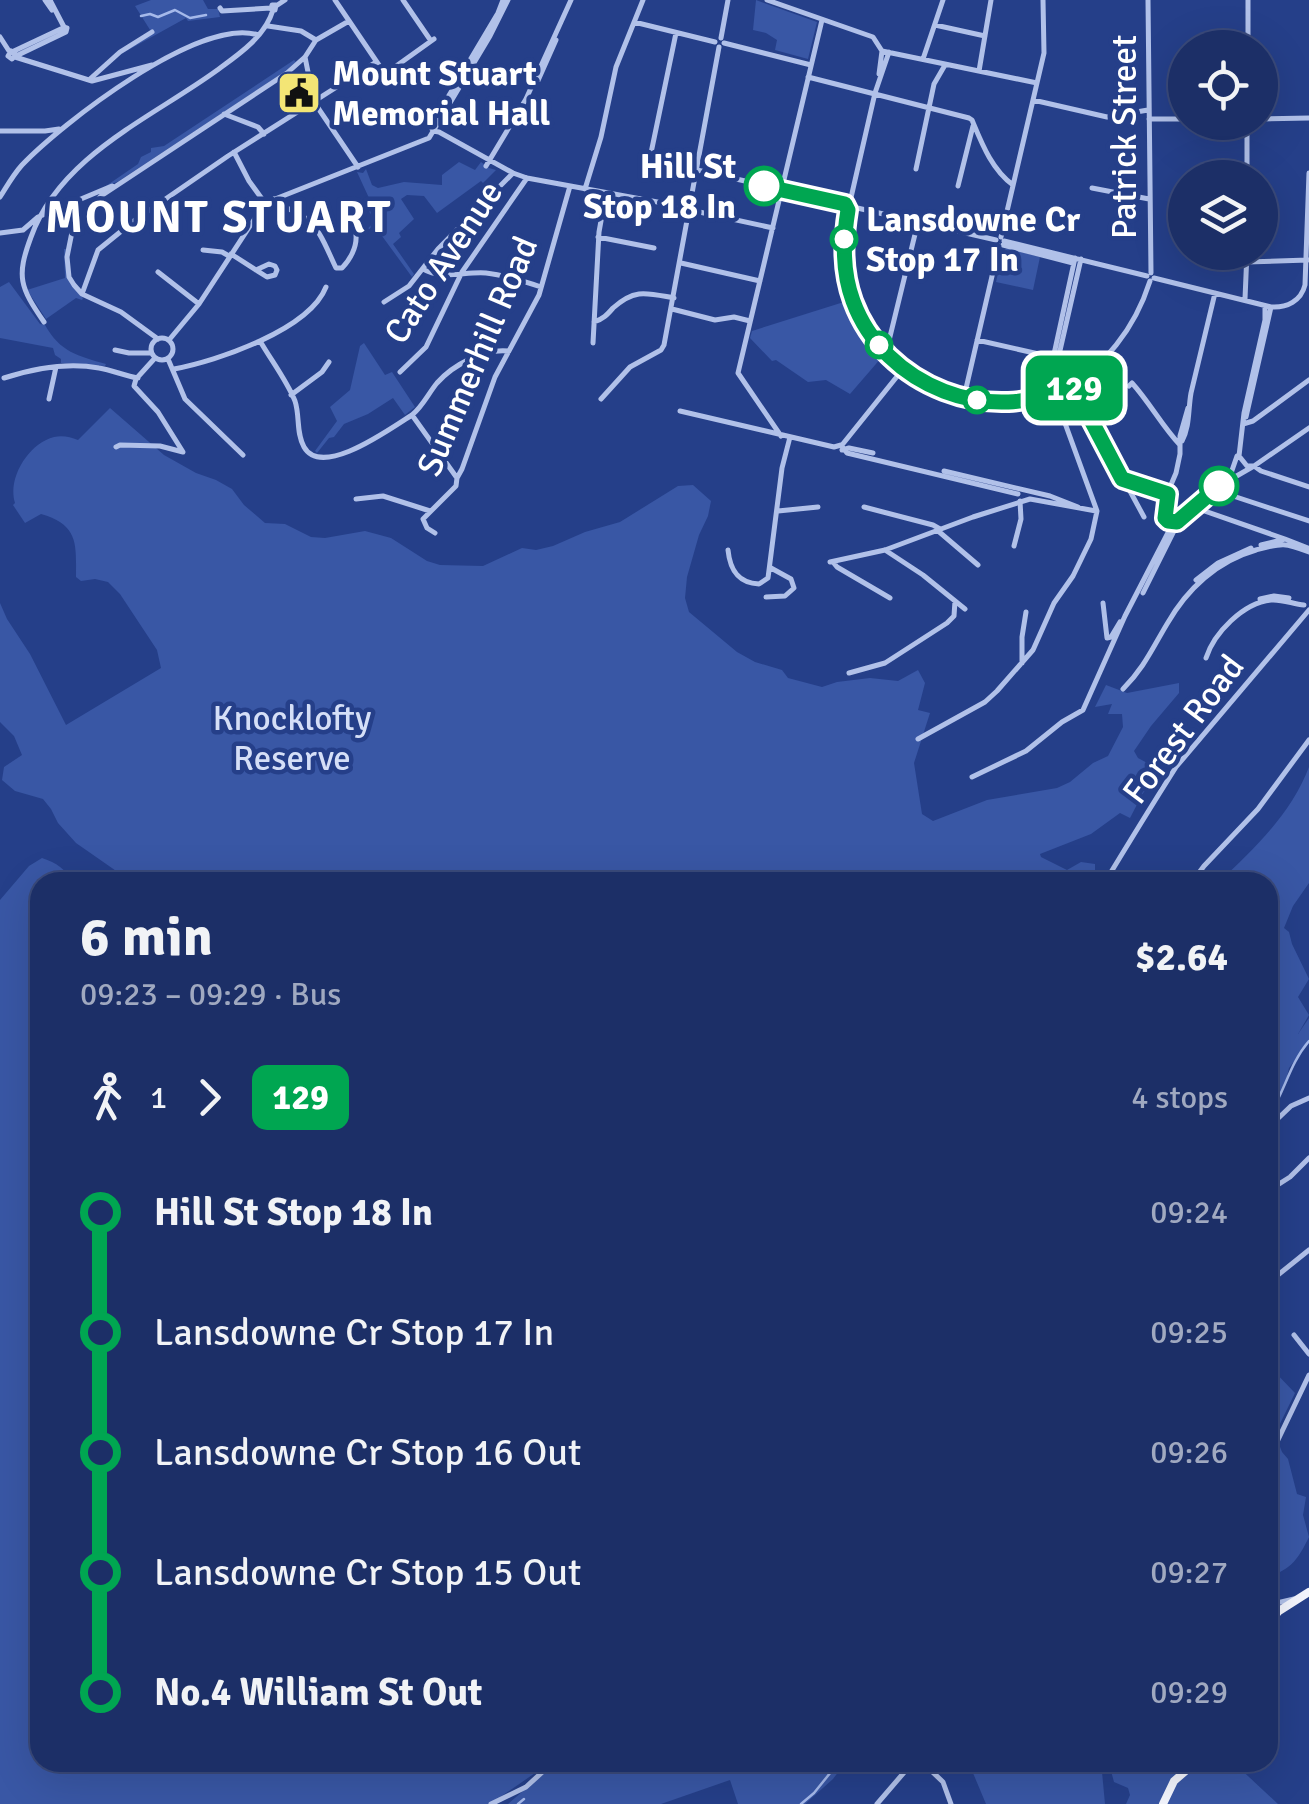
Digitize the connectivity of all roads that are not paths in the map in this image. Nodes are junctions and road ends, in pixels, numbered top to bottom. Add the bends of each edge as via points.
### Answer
1 (47, 0) edge
2 (285, 0) edge
3 (334, 0) edge
4 (403, 0) edge
5 (506, 0) edge
6 (571, 0) edge
7 (643, 0) edge
8 (728, 0) edge
9 (768, 0) edge
10 (943, 0) edge
11 (991, 0) edge
12 (1043, 0) edge
13 (1148, 0) edge
14 (1248, 0) edge
15 (272, 6) edge
16 (220, 8) dead end
17 (822, 20) junction
18 (349, 22) junction
19 (634, 22) junction
20 (935, 25) junction
21 (267, 26) junction
22 (1248, 30) edge
23 (152, 32) dead end
24 (676, 32) junction
25 (258, 35) junction
26 (985, 36) junction
27 (1, 40) edge
28 (316, 40) junction
29 (720, 43) junction
30 (885, 52) junction
31 (9, 56) edge
32 (304, 57) junction
33 (923, 60) junction
34 (376, 62) junction
35 (160, 63) junction
36 (812, 65) junction
37 (945, 65) junction
38 (979, 71) junction
39 (808, 78) junction
40 (88, 80) junction
41 (1037, 83) junction
42 (875, 93) junction
43 (1033, 100) junction
44 (314, 102) junction
45 (928, 108) junction
46 (1148, 110) junction
47 (224, 114) junction
48 (1278, 118) edge
49 (1309, 118) edge
50 (1149, 119) junction
51 (1168, 119) edge
52 (974, 124) junction
53 (62, 128) junction
54 (0, 130) edge
55 (264, 134) junction
56 (440, 135) junction
57 (234, 152) junction
58 (652, 153) dead end
59 (488, 163) junction
60 (358, 168) junction
61 (916, 169) dead end
62 (697, 170) junction
63 (514, 173) junction
64 (1309, 173) edge
65 (527, 178) junction
66 (10, 182) junction
67 (0, 186) edge
68 (570, 186) junction
69 (958, 186) dead end
70 (1013, 186) junction
71 (115, 187) junction
72 (1092, 188) dead end
73 (584, 189) junction
74 (782, 190) junction
75 (606, 193) junction
76 (0, 197) edge
77 (274, 199) junction
78 (1149, 199) junction
79 (264, 204) junction
80 (849, 206) junction
81 (690, 209) junction
82 (38, 218) junction
83 (918, 222) junction
84 (774, 228) junction
85 (0, 233) edge
86 (598, 238) junction
87 (358, 239) dead end
88 (1001, 242) junction
89 (654, 248) dead end
90 (204, 250) dead end
91 (230, 255) junction
92 (1308, 256) edge
93 (1278, 259) edge
94 (1079, 262) junction
95 (680, 263) junction
96 (424, 269) junction
97 (256, 270) dead end
98 (1247, 270) edge
99 (158, 272) dead end
100 (462, 272) junction
101 (1150, 277) junction
102 (760, 280) junction
103 (326, 287) dead end
104 (542, 287) junction
105 (1216, 293) junction
106 (82, 294) junction
107 (674, 298) junction
108 (1245, 300) junction
109 (384, 302) dead end
110 (198, 304) junction
111 (1268, 306) junction
112 (672, 310) junction
113 (750, 321) junction
114 (44, 322) dead end
115 (594, 322) junction
116 (158, 339) junction
117 (169, 340) junction
118 (977, 340) junction
119 (260, 341) junction
120 (593, 342) dead end
121 (115, 350) dead end
122 (508, 351) junction
123 (886, 353) junction
124 (153, 355) junction
125 (1055, 358) junction
126 (168, 359) junction
127 (329, 362) dead end
128 (56, 367) junction
129 (174, 370) junction
130 (902, 370) junction
131 (400, 372) dead end
132 (4, 378) dead end
133 (138, 378) junction
134 (1309, 380) edge
135 (1072, 384) junction
136 (1130, 386) dead end
137 (1053, 393) junction
138 (291, 395) junction
139 (964, 397) junction
140 (48, 399) dead end
141 (601, 399) dead end
142 (680, 411) dead end
143 (412, 415) junction
144 (1243, 424) junction
145 (1309, 428) edge
146 (781, 436) junction
147 (790, 438) junction
148 (1181, 443) junction
149 (116, 448) dead end
150 (842, 448) junction
151 (873, 453) dead end
152 (1238, 453) junction
153 (243, 455) dead end
154 (1254, 466) junction
155 (944, 471) dead end
156 (456, 478) junction
157 (1122, 479) junction
158 (1228, 482) junction
159 (1218, 488) junction
160 (1309, 488) edge
161 (1129, 492) junction
162 (1168, 494) junction
163 (1019, 498) junction
164 (356, 499) dead end
165 (818, 507) dead end
166 (1080, 508) junction
167 (1130, 508) dead end
168 (1193, 508) junction
169 (430, 510) junction
170 (778, 510) junction
171 (866, 510) dead end
172 (1097, 511) junction
173 (1144, 517) dead end
174 (1177, 522) junction
175 (1309, 522) edge
176 (938, 530) junction
177 (435, 532) dead end
178 (1285, 539) junction
179 (1014, 546) dead end
180 (728, 550) dead end
181 (885, 550) junction
182 (1309, 550) edge
183 (978, 565) dead end
184 (770, 568) junction
185 (1143, 593) dead end
186 (766, 598) dead end
187 (890, 598) dead end
188 (956, 601) junction
189 (1103, 604) dead end
190 (1307, 608) edge
191 (964, 609) dead end
192 (1026, 612) dead end
193 (1172, 615) junction
194 (1125, 616) junction
195 (1206, 658) dead end
196 (1022, 663) junction
197 (849, 674) dead end
198 (1124, 689) dead end
199 (918, 739) dead end
200 (1309, 740) edge
201 (972, 777) dead end
202 (1111, 872) edge
203 (1200, 872) edge
204 (1309, 1098) edge
205 (1278, 1118) edge
206 (1309, 1158) edge
207 (1278, 1185) edge
208 (1309, 1250) edge
209 (1278, 1275) edge
210 (1294, 1335) dead end
211 (1309, 1354) edge
212 (1309, 1375) edge
213 (1278, 1440) edge
214 (1309, 1592) edge
215 (1298, 1600) junction
216 (1278, 1603) edge
217 (1278, 1613) edge
218 (542, 1772) edge
219 (904, 1772) edge
220 (932, 1772) edge
221 (1185, 1772) edge
222 (491, 1804) edge
223 (877, 1804) edge
224 (951, 1804) edge
225 (1163, 1804) edge

1 - 31 street via 64,27
2 - 15 street
3 - 18 street
4 - 34 street via 431,39 385,74
5 - 56 street via 435,119 432,128
6 - 59 street
7 - 19 street
8 - 29 street
9 - 17 street
10 - 20 street
11 - 26 street
12 - 41 street
13 - 46 street, Patrick Street
14 - 22 street
15 - 16 street
15 - 21 street
17 - 30 street via 873,38
17 - 36 street
18 - 28 street
18 - 34 street
19 - 24 street
19 - 73 street
20 - 26 street
20 - 33 street
21 - 25 street
21 - 28 street
23 - 40 street
24 - 29 street
24 - 58 street
25 - 35 street via 196,42
25 - 82 street via 74,172
26 - 38 street
27 - 31 street
28 - 32 street
29 - 36 street
29 - 62 street
30 - 33 street
30 - 42 street
31 - 40 street
32 - 44 street
32 - 47 street
33 - 37 street
34 - 44 street
35 - 40 street
35 - 53 street
36 - 39 street
37 - 38 street
37 - 45 street
38 - 41 street
39 - 42 street
39 - 74 street
41 - 43 street
42 - 45 street
42 - 80 street
43 - 46 street via 1107,117
43 - 70 street
44 - 55 street
44 - 60 street
45 - 52 street
45 - 61 street
46 - 50 street, Patrick Street
47 - 55 street
47 - 71 street
48 - 49 street
50 - 51 street
50 - 78 street, Patrick Street
52 - 69 street
52 - 70 street
53 - 54 street
53 - 66 street
55 - 57 street
56 - 59 street
56 - 60 street
57 - 79 street
57 - 106 street via 100,248
59 - 63 street
60 - 77 street
62 - 74 street
62 - 81 street
63 - 65 street
63 - 96 street
64 - 92 street
65 - 68 street
65 - 100 street, Cato Avenue
66 - 67 street
66 - 76 street
68 - 73 street
68 - 104 street, Summerhill Road
70 - 88 street
71 - 82 street
71 - 106 street via 90,206 70,237 68,271
72 - 78 street
73 - 75 street
74 - 80 street
74 - 84 street
75 - 81 street
75 - 86 street
77 - 79 street
77 - 87 street via 310,222 336,268 344,266
78 - 101 street, Patrick Street
79 - 91 street
80 - 83 street
80 - 123 street via 849,289
81 - 84 street
81 - 95 street
82 - 85 street via 23,230
82 - 114 street via 22,280
83 - 88 street
83 - 123 street
84 - 102 street
86 - 89 street
86 - 115 street
88 - 94 street
88 - 118 street
90 - 91 street
91 - 97 street
91 - 110 street
92 - 93 street
92 - 111 street via 1302,294 1288,305
94 - 101 street
94 - 125 street
95 - 102 street
95 - 107 street
96 - 100 street
96 - 109 street
98 - 108 street
99 - 110 street
100 - 104 street
100 - 131 street, Cato Avenue via 426,347
101 - 105 street
101 - 135 street via 1121,340
102 - 113 street
103 - 119 street via 303,314
104 - 122 street, Summerhill Road
105 - 108 street
105 - 148 street
106 - 116 street
107 - 112 street
107 - 115 street via 628,296
108 - 111 street
110 - 117 street
111 - 144 street
112 - 113 street
112 - 141 street via 663,348 630,367
113 - 146 street via 738,373
115 - 120 street
116 - 117 street
116 - 124 street
117 - 126 street via 174,350
118 - 125 street
118 - 139 street
119 - 129 street
119 - 138 street
121 - 124 street
122 - 143 street via 450,372
122 - 156 street, Summerhill Road
123 - 130 street
124 - 126 street
124 - 133 street
125 - 137 street
126 - 129 street
127 - 138 street
128 - 132 street
128 - 133 street via 96,367
128 - 140 street
129 - 153 street via 186,399
130 - 139 street
130 - 150 street
133 - 149 street via 136,388 183,452
134 - 144 street
135 - 137 street
135 - 157 street
136 - 148 street
137 - 139 street via 1010,401
137 - 172 street
138 - 143 street via 302,443 317,458 336,456
142 - 146 street
143 - 156 street
144 - 152 street
145 - 154 street
146 - 147 street
147 - 150 street
147 - 170 street
148 - 162 street
150 - 151 street
150 - 163 street
152 - 154 street
152 - 158 street
154 - 158 street
154 - 160 street
155 - 166 street
156 - 169 street, Summerhill Road via 453,490
157 - 161 street
157 - 162 street
158 - 159 street
159 - 168 street
159 - 175 street
161 - 167 street
161 - 173 street
162 - 174 street via 1165,518
163 - 166 street
163 - 176 street
163 - 179 street
164 - 169 street via 384,496
165 - 170 street
166 - 172 street
168 - 174 street
168 - 178 street
169 - 177 street, Summerhill Road via 424,524
170 - 184 street
171 - 176 street
172 - 196 street via 1081,560
174 - 185 street
174 - 194 street
176 - 181 street
176 - 183 street
178 - 182 street
178 - 193 street via 1210,568
180 - 184 street via 730,567 743,580 763,583
181 - 187 street via 832,562
181 - 188 street
182 - 193 street via 1285,543 1240,556 1207,575
184 - 186 street via 792,579 794,588
188 - 191 street
188 - 197 street via 951,620 885,663
189 - 194 street via 1108,638
190 - 195 street via 1261,602 1224,628
190 - 202 street, Forest Road via 1176,767
192 - 196 street
193 - 198 street
194 - 201 street via 1083,710 1026,751
196 - 199 street via 985,702
200 - 203 street
204 - 205 street
206 - 207 street
208 - 209 street
210 - 211 street
212 - 213 street
214 - 215 main road
215 - 216 street
215 - 217 main road
218 - 222 street
219 - 223 street
220 - 224 street
221 - 225 main road

